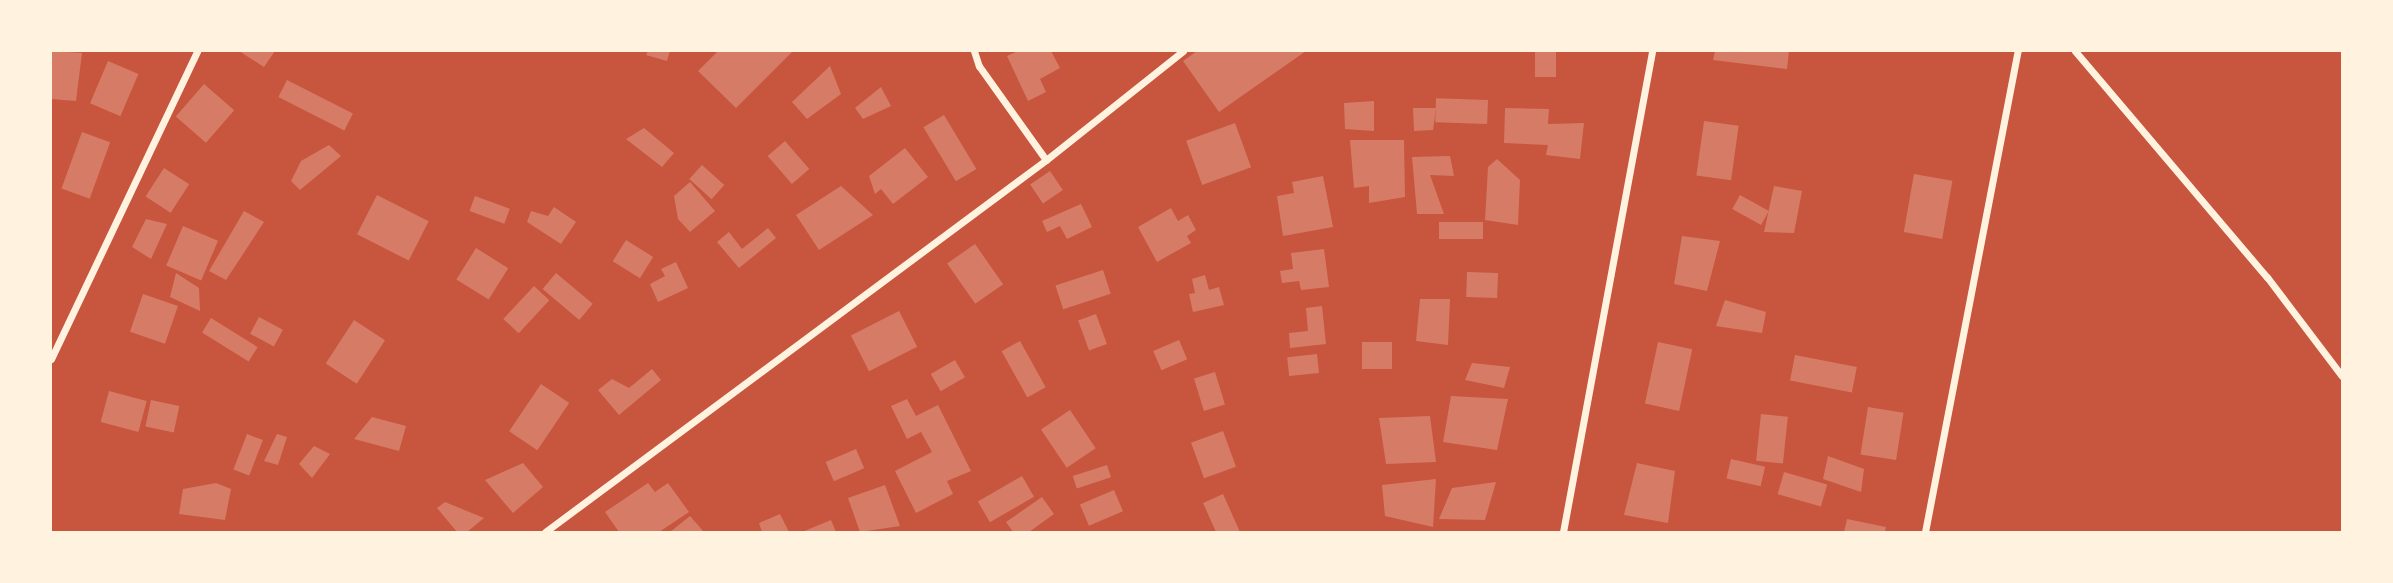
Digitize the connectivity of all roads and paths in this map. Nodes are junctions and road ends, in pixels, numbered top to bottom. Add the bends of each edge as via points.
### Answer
1 (197, 51) edge
2 (974, 51) edge
3 (1183, 51) edge
4 (1652, 51) edge
5 (2018, 51) edge
6 (2075, 51) edge
7 (1046, 160) junction
8 (51, 359) edge
9 (2342, 376) edge
10 (545, 532) edge
11 (1563, 532) edge
12 (1926, 532) edge

1 - 8 street
2 - 7 street via 979,66
3 - 7 street
4 - 11 street
5 - 12 street
6 - 9 street via 2267,278
7 - 10 street

